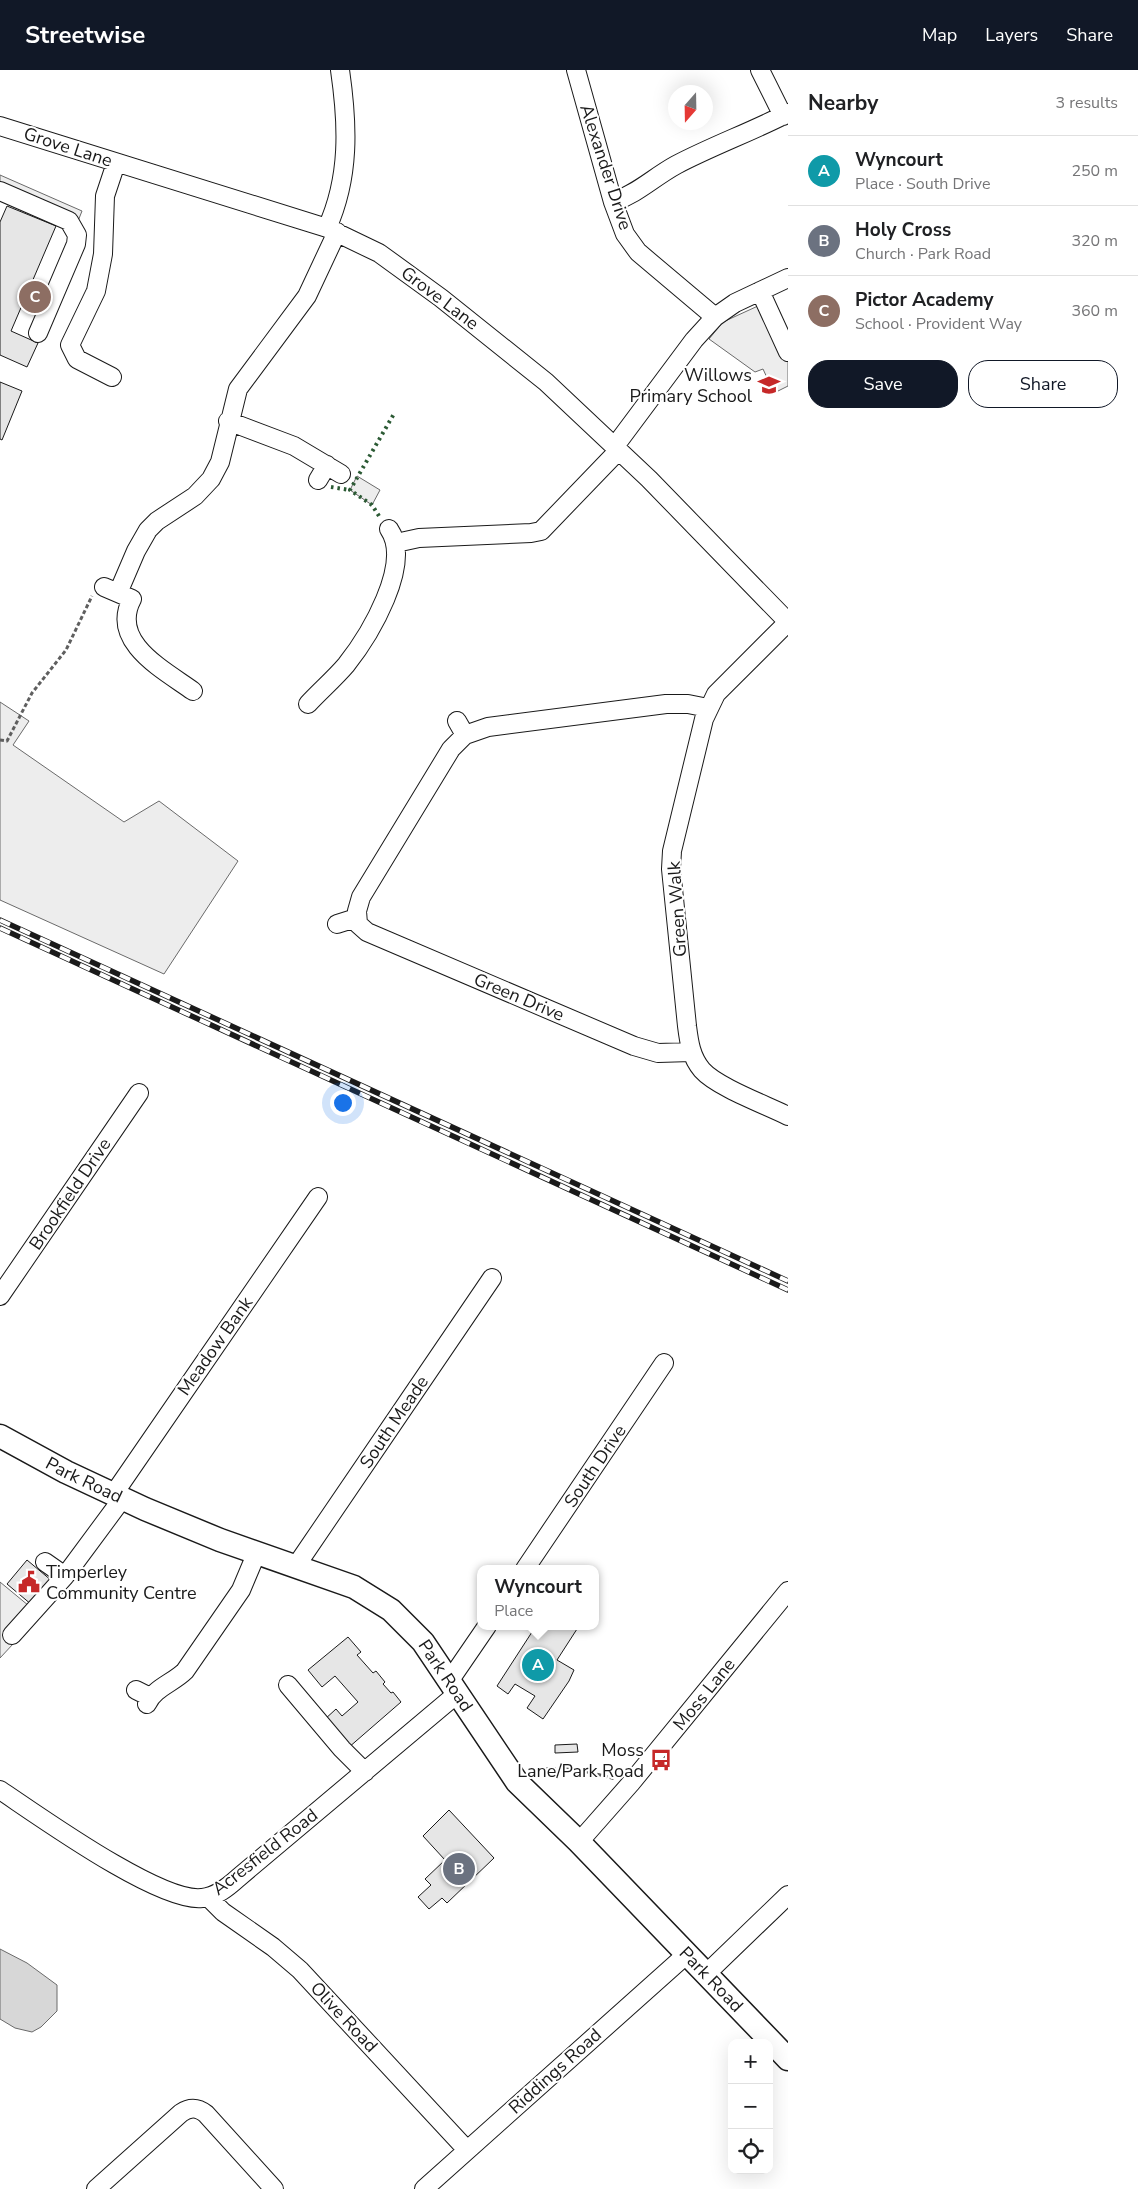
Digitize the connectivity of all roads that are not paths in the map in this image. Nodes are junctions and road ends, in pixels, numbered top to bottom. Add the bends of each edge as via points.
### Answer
1 (340, 70) edge
2 (576, 70) edge
3 (760, 70) edge
4 (785, 115) edge
5 (0, 126) edge
6 (116, 162) junction
7 (0, 191) edge
8 (613, 202) junction
9 (332, 230) junction
10 (788, 278) edge
11 (760, 291) junction
12 (715, 317) junction
13 (38, 333) dead end
14 (788, 352) edge
15 (104, 369) dead end
16 (228, 421) junction
17 (617, 448) junction
18 (329, 473) dead end
19 (788, 622) edge
20 (193, 691) dead end
21 (308, 704) dead end
22 (708, 708) junction
23 (356, 918) junction
24 (337, 924) dead end
25 (691, 1052) junction
26 (139, 1093) dead end
27 (788, 1116) edge
28 (318, 1197) dead end
29 (492, 1278) dead end
30 (0, 1296) edge
31 (664, 1363) dead end
32 (0, 1436) edge
33 (117, 1497) junction
34 (257, 1552) junction
35 (45, 1562) dead end
36 (528, 1565) edge
37 (296, 1566) junction
38 (65, 1576) junction
39 (788, 1591) edge
40 (484, 1630) edge
41 (12, 1635) dead end
42 (288, 1685) dead end
43 (454, 1687) junction
44 (145, 1697) dead end
45 (365, 1772) junction
46 (0, 1790) edge
47 (579, 1842) junction
48 (788, 1895) edge
49 (208, 1897) junction
50 (687, 1954) junction
51 (706, 1974) junction
52 (788, 2059) edge
53 (467, 2150) junction
54 (96, 2189) edge
55 (274, 2189) edge
56 (424, 2189) edge

1 - 9 street via 347,120 346,155
2 - 8 street, Alexander Drive
3 - 4 street
4 - 8 street via 678,164 632,195
5 - 6 street, Grove Lane
6 - 9 street, Grove Lane
6 - 15 street via 105,196 103,254 96,291 70,345 77,359
7 - 13 street via 69,222 77,235
8 - 12 street, Alexander Drive via 625,234 638,252
9 - 16 street via 307,296 242,380
9 - 17 street, Grove Lane via 379,253 441,298 546,382
10 - 11 street
11 - 12 street via 734,303
11 - 14 street
12 - 17 street via 694,340
16 - 18 street via 294,446
16 - 20 street via 220,462 211,479 195,496 148,530 118,593 127,608 126,622 136,648
17 - 19 street, Grove Lane
17 - 21 street via 541,531 419,538 392,536 395,570 374,621 345,666
19 - 22 street, Green Walk via 716,694
22 - 23 street via 666,704 488,728 461,728 361,897
22 - 25 street, Green Walk via 672,858
23 - 24 street
23 - 25 street, Green Drive via 366,932 634,1046 658,1053
25 - 27 street, Green Walk via 702,1070 712,1078
26 - 30 street, Brookfield Drive
28 - 33 street, Meadow Bank
29 - 37 street, South Meade
31 - 36 street, South Drive
32 - 33 main road, Park Road
33 - 34 main road, Park Road via 199,1532
33 - 38 street, Meadow Bank
34 - 37 main road, Park Road
34 - 44 street via 237,1597 185,1671 175,1681
35 - 38 street
37 - 43 main road, Park Road via 354,1587 391,1610 423,1642
38 - 41 street, Meadow Bank
39 - 47 street, Moss Lane
40 - 43 street
42 - 45 street
43 - 45 street, Acresfield Road
43 - 47 main road, Park Road via 517,1782
45 - 49 street, Acresfield Road via 226,1888
46 - 49 street, Acresfield Road via 144,1880 181,1896
47 - 50 main road, Park Road
48 - 51 street
49 - 53 street, Olive Road via 300,1970
50 - 51 main road, Park Road
50 - 53 street, Riddings Road
51 - 52 main road, Park Road
53 - 56 street, Riddings Road
54 - 55 street via 181,2113 194,2108 206,2114

